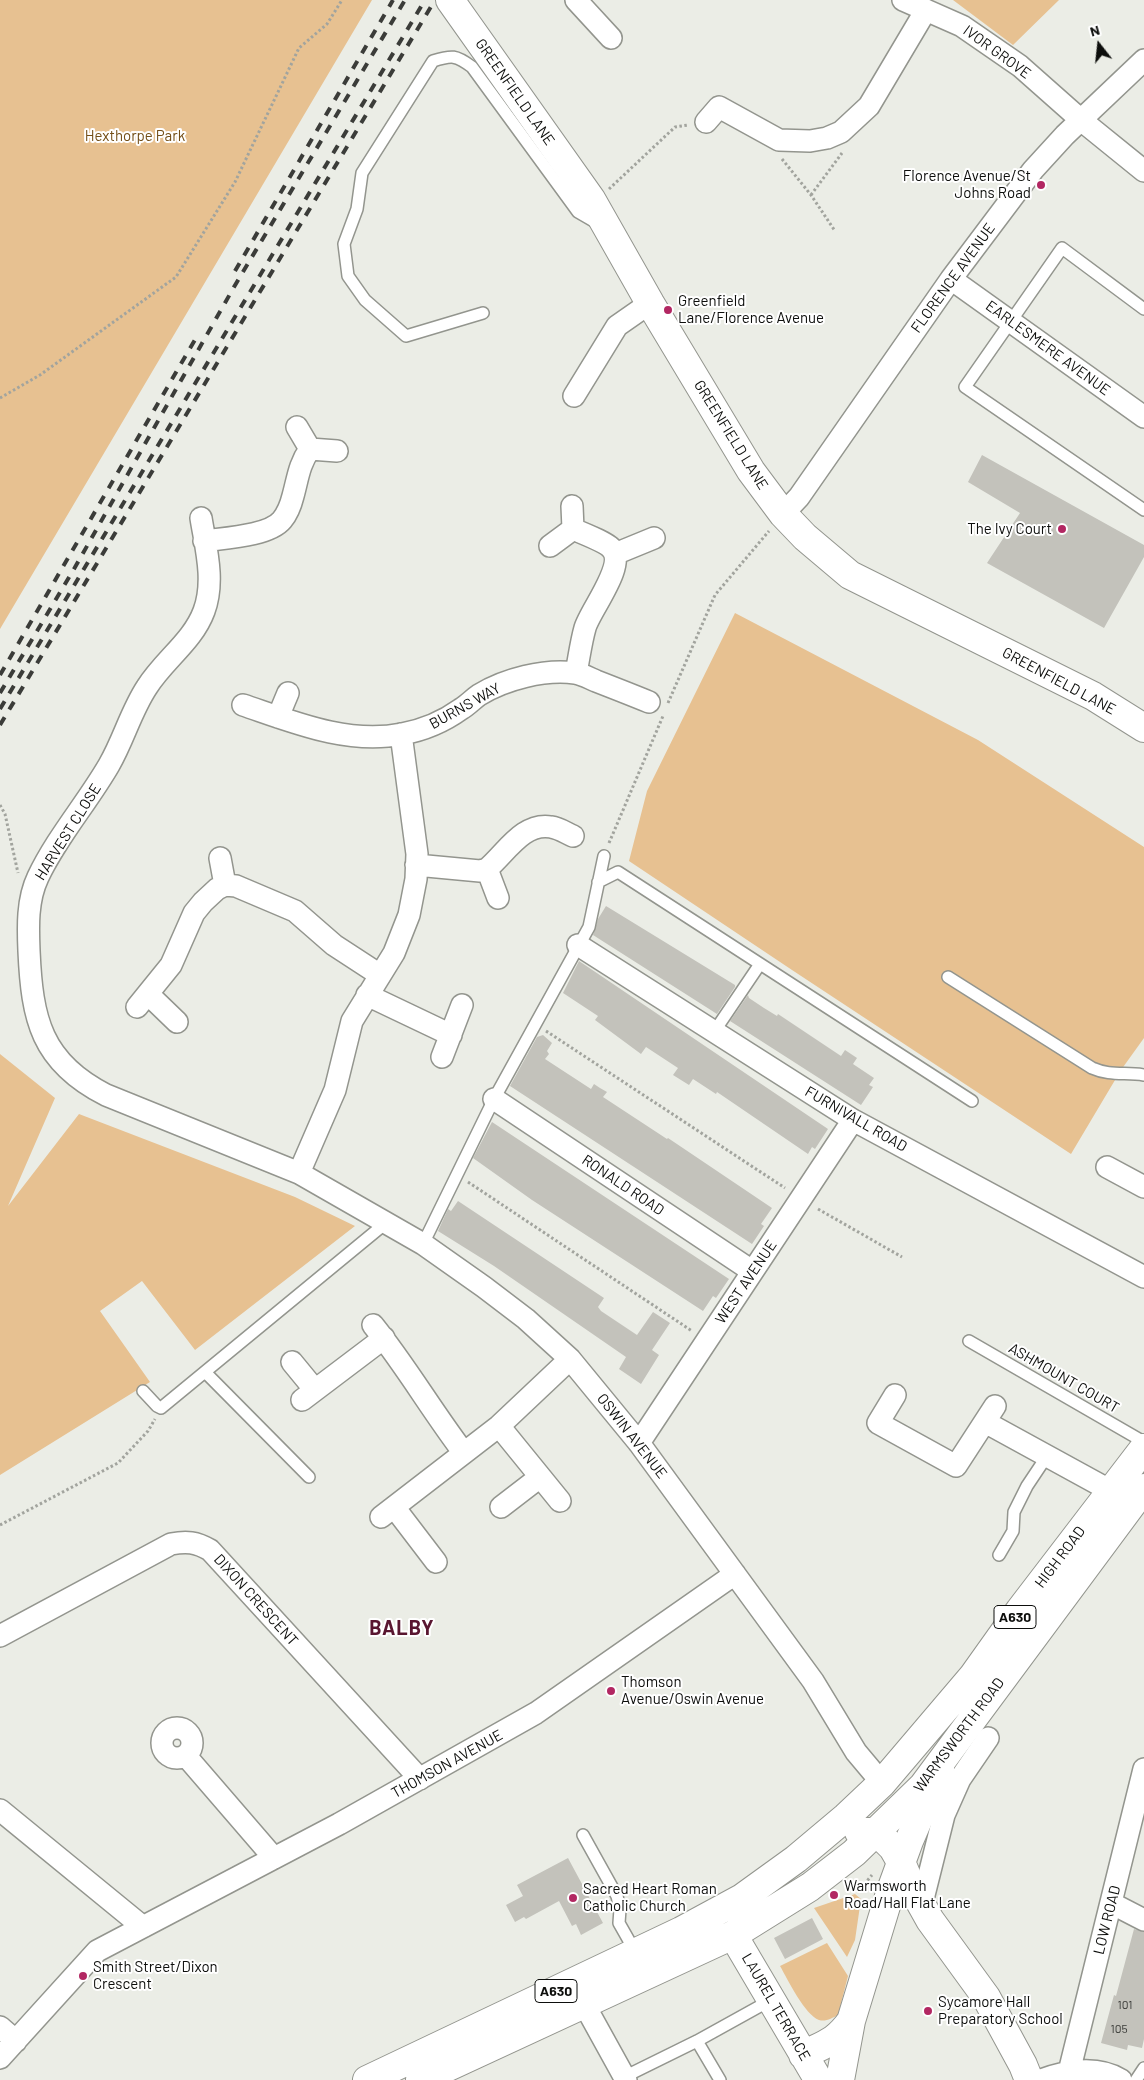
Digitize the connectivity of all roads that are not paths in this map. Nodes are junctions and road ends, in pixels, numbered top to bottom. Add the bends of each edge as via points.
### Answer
1 (450, 0) edge
2 (576, 0) edge
3 (903, 0) edge
4 (926, 10) junction
5 (611, 38) dead end
6 (1144, 60) edge
7 (1081, 120) junction
8 (706, 122) road end
9 (1144, 171) edge
10 (608, 230) junction
11 (952, 279) junction
12 (650, 303) junction
13 (1144, 309) edge
14 (483, 314) dead end
15 (1011, 322) junction
16 (574, 396) dead end
17 (1144, 417) edge
18 (297, 427) dead end
19 (310, 449) junction
20 (337, 451) dead end
21 (572, 506) dead end
22 (1144, 510) edge
23 (783, 514) junction
24 (201, 518) dead end
25 (573, 529) junction
26 (654, 538) dead end
27 (204, 541) junction
28 (550, 546) dead end
29 (615, 554) junction
30 (576, 673) junction
31 (288, 694) dead end
32 (243, 705) dead end
33 (660, 706) road end
34 (278, 717) junction
35 (1144, 728) edge
36 (401, 734) junction
37 (573, 836) dead end
38 (604, 856) road end
39 (220, 858) dead end
40 (416, 865) junction
41 (487, 869) junction
42 (598, 882) junction
43 (225, 885) junction
44 (498, 898) dead end
45 (578, 945) junction
46 (760, 964) junction
47 (380, 975) junction
48 (948, 976) dead end
49 (367, 995) junction
50 (462, 1005) dead end
51 (177, 1022) dead end
52 (714, 1032) junction
53 (451, 1035) junction
54 (442, 1057) dead end
55 (1144, 1075) edge
56 (494, 1099) junction
57 (972, 1101) dead end
58 (853, 1120) junction
59 (1107, 1167) dead end
60 (299, 1173) junction
61 (1144, 1187) edge
62 (387, 1222) junction
63 (423, 1244) junction
64 (752, 1271) junction
65 (1144, 1277) edge
66 (968, 1341) dead end
67 (570, 1358) junction
68 (292, 1362) dead end
69 (205, 1372) junction
70 (143, 1391) dead end
71 (895, 1395) dead end
72 (499, 1426) junction
73 (1144, 1442) edge
74 (639, 1443) junction
75 (1144, 1448) edge
76 (464, 1453) junction
77 (1047, 1456) junction
78 (309, 1477) dead end
79 (540, 1477) junction
80 (1144, 1488) edge
81 (1110, 1491) junction
82 (560, 1501) dead end
83 (501, 1507) dead end
84 (999, 1555) dead end
85 (436, 1562) dead end
86 (735, 1574) junction
87 (0, 1636) edge
88 (1016, 1659) junction
89 (988, 1738) dead end
90 (948, 1752) junction
91 (186, 1756) dead end
92 (1144, 1768) edge
93 (420, 1779) junction
94 (882, 1784) junction
95 (0, 1810) edge
96 (876, 1832) junction
97 (584, 1835) dead end
98 (274, 1858) junction
99 (901, 1862) junction
100 (764, 1884) junction
101 (742, 1898) junction
102 (1111, 1903) junction
103 (926, 1911) junction
104 (1144, 1920) edge
105 (881, 1923) junction
106 (143, 1927) junction
107 (733, 1935) junction
108 (636, 1953) junction
109 (771, 2000) junction
110 (584, 2004) junction
111 (851, 2021) junction
112 (8, 2034) edge
113 (697, 2041) junction
114 (803, 2055) junction
115 (0, 2058) edge
116 (1144, 2068) edge
117 (1070, 2072) junction
118 (422, 2079) edge
119 (623, 2079) edge
120 (367, 2080) edge
121 (720, 2080) edge
122 (816, 2080) edge
123 (840, 2080) edge
124 (1029, 2080) edge
125 (1041, 2080) edge
126 (1121, 2080) edge
127 (1136, 2080) edge

1 - 10 main road, GREENFIELD LANE via 591,199
2 - 5 street
3 - 4 street, IVOR GROVE
4 - 7 street, IVOR GROVE via 962,26 1020,66
4 - 8 street via 869,106 841,132 810,141 779,140 719,107
6 - 7 street, FLORENCE AVENUE
7 - 9 street, IVOR GROVE
7 - 11 street, FLORENCE AVENUE via 1033,170
10 - 12 main road, GREENFIELD LANE
10 - 14 lane via 578,212 472,67 459,57 446,56 433,61 362,173 357,209 344,244 348,276 365,300 406,336
11 - 15 street, EARLESMERE AVENUE
11 - 23 street, FLORENCE AVENUE via 799,497
12 - 16 street via 617,326
12 - 23 main road, GREENFIELD LANE via 750,471
13 - 15 lane via 1062,248
15 - 17 street, EARLESMERE AVENUE
15 - 22 lane via 964,387
18 - 19 street
19 - 20 street
19 - 27 street via 298,471 293,496 281,521 254,533
21 - 25 street
23 - 35 main road, GREENFIELD LANE via 850,575 1093,696
24 - 27 street, HARVEST CLOSE
25 - 28 street
25 - 29 street via 611,548
26 - 29 street
27 - 60 street, HARVEST CLOSE via 209,592 194,631 161,668 134,706 116,753 47,861 33,891 28,928 33,1003 46,1042 67,1071 84,1084
29 - 30 street via 612,577 585,628
30 - 33 street, BURNS WAY
30 - 36 street, BURNS WAY via 555,672 499,685 434,726
31 - 34 street
32 - 34 street, BURNS WAY
34 - 36 street, BURNS WAY via 304,726 355,735
36 - 40 street
37 - 41 street via 552,827 532,828
38 - 42 lane
39 - 43 street
40 - 41 street
40 - 47 street via 409,915 394,953
41 - 44 street
42 - 45 lane via 588,926
42 - 46 lane via 618,872
43 - 47 street via 236,886 295,911 334,945
43 - 51 street via 203,902 194,914 171,965 143,1000
45 - 52 street, FURNIVALL ROAD
45 - 56 lane
46 - 52 lane
46 - 57 lane
47 - 49 street
48 - 55 lane via 1092,1068 1105,1074
49 - 53 street
49 - 60 street via 352,1021 335,1090
50 - 53 street
52 - 58 street, FURNIVALL ROAD
53 - 54 street
56 - 63 lane
56 - 64 street, RONALD ROAD
58 - 64 street, WEST AVENUE
58 - 65 street, FURNIVALL ROAD
59 - 61 street
60 - 62 street, OSWIN AVENUE
62 - 63 street, OSWIN AVENUE
62 - 69 lane
63 - 67 street, OSWIN AVENUE via 526,1319
64 - 74 street, WEST AVENUE
66 - 73 lane, ASHMOUNT COURT
67 - 72 street
67 - 74 street, OSWIN AVENUE
68 - 76 street via 308,1395 378,1332 402,1361 435,1416
69 - 70 lane via 161,1408
69 - 78 lane
71 - 77 street via 878,1423 956,1466 990,1414
72 - 76 street
72 - 79 street
74 - 86 street, OSWIN AVENUE
75 - 81 main road, HIGH ROAD / A630
76 - 85 street via 388,1512
77 - 81 street
77 - 84 lane via 1014,1512 1013,1531
79 - 82 street
79 - 83 street
80 - 88 main road, HIGH ROAD / A630
81 - 94 main road, HIGH ROAD / A630 via 973,1676
86 - 93 street, THOMSON AVENUE via 536,1714
86 - 94 street, OSWIN AVENUE via 813,1680 856,1752
87 - 93 street, DIXON CRESCENT via 171,1544 198,1542 210,1550
88 - 90 main road, WARMSWORTH ROAD / A630
88 - 94 main road, A630 via 994,1677 912,1778 893,1786
89 - 103 street via 960,1779 944,1815
90 - 96 main road, WARMSWORTH ROAD / A630 via 923,1786
90 - 99 main road
91 - 98 street
92 - 102 street, LOW ROAD
93 - 98 street, THOMSON AVENUE
94 - 100 main road, A630 via 846,1818
95 - 106 street
96 - 99 main road via 893,1848
96 - 100 main road via 861,1831 848,1836 792,1874
96 - 107 main road, WARMSWORTH ROAD / A630 via 810,1887
97 - 108 lane via 616,1896 620,1909 619,1923
98 - 106 street, THOMSON AVENUE
99 - 103 main road
99 - 105 main road
100 - 101 main road, A630
101 - 107 main road, A630 via 730,1917
101 - 108 main road, A630
102 - 104 street
102 - 117 street, LOW ROAD
103 - 105 main road via 900,1914
103 - 124 main road via 986,1997
105 - 111 main road
106 - 112 street, THOMSON AVENUE via 97,1951
107 - 109 main road, LAUREL TERRACE
107 - 110 main road, WARMSWORTH ROAD / A630
108 - 120 main road, A630
109 - 113 lane
109 - 114 main road, LAUREL TERRACE
110 - 118 main road, WARMSWORTH ROAD / A630
110 - 119 street
111 - 114 main road via 841,2035
111 - 123 main road
112 - 115 street, THOMSON AVENUE
113 - 119 lane
113 - 121 lane
114 - 122 main road, LAUREL TERRACE
116 - 127 lane
117 - 125 street
117 - 126 street via 1099,2072

